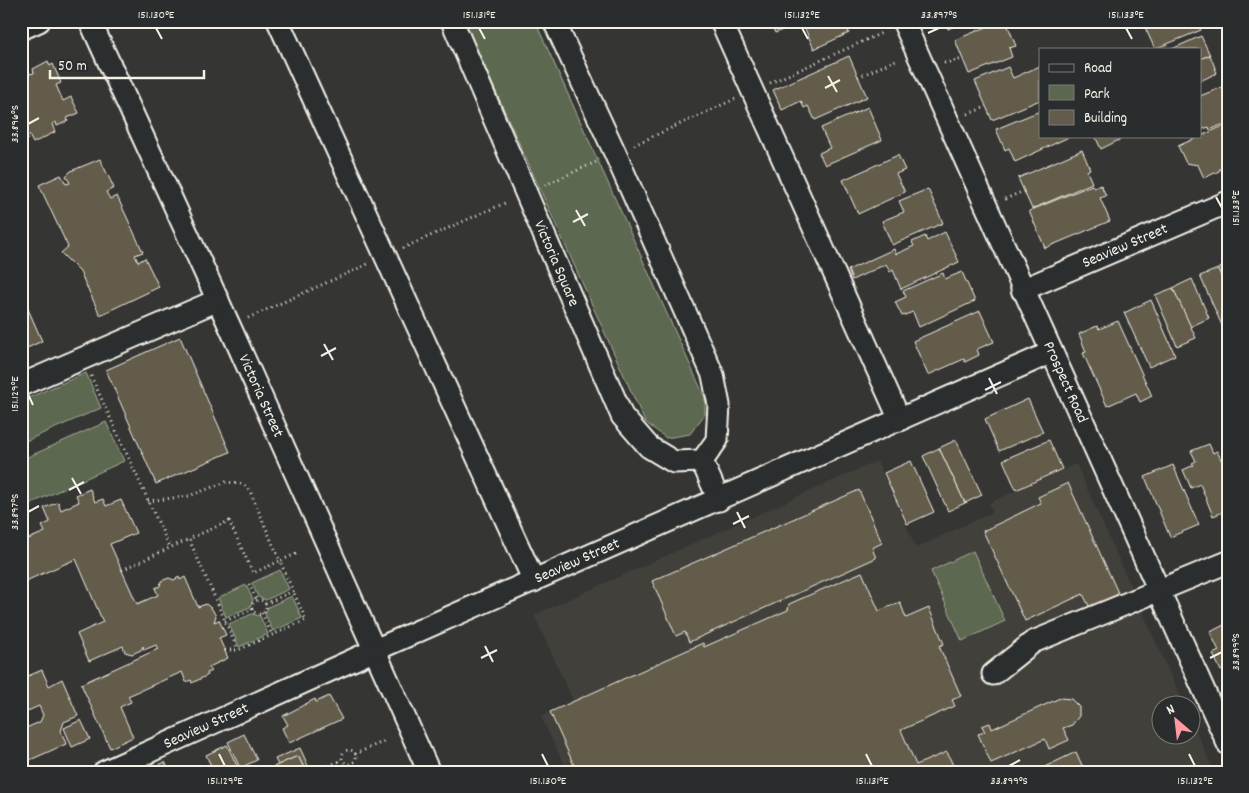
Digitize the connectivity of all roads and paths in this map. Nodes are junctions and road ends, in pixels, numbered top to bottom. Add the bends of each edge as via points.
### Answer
1 (39, 21) edge
2 (90, 21) edge
3 (278, 21) edge
4 (452, 21) edge
5 (554, 21) edge
6 (721, 21) edge
7 (903, 21) edge
8 (21, 29) edge
9 (884, 32) dead end
10 (963, 59) dead end
11 (896, 60) dead end
12 (944, 63) dead end
13 (858, 77) dead end
14 (753, 92) junction
15 (986, 107) dead end
16 (966, 114) dead end
17 (615, 153) junction
18 (1024, 191) dead end
19 (526, 193) junction
20 (1005, 199) dead end
21 (1228, 202) edge
22 (386, 256) junction
23 (1022, 290) junction
24 (218, 300) junction
25 (230, 327) junction
26 (1050, 353) junction
27 (87, 367) dead end
28 (21, 384) edge
29 (900, 420) junction
30 (702, 460) junction
31 (719, 500) junction
32 (148, 501) junction
33 (189, 539) junction
34 (170, 548) junction
35 (298, 553) dead end
36 (280, 561) junction
37 (1228, 562) edge
38 (122, 570) dead end
39 (534, 581) junction
40 (249, 584) dead end
41 (1157, 590) junction
42 (293, 591) junction
43 (257, 601) junction
44 (265, 604) junction
45 (253, 609) junction
46 (262, 613) junction
47 (226, 622) junction
48 (272, 635) junction
49 (225, 650) dead end
50 (238, 650) junction
51 (375, 650) junction
52 (993, 674) dead end
53 (385, 741) dead end
54 (1228, 744) edge
55 (355, 754) junction
56 (342, 760) junction
57 (104, 772) edge
58 (315, 772) edge
59 (429, 772) edge

1 - 8 street
2 - 24 street, Victoria Street
3 - 22 street
4 - 19 street, Victoria Square
5 - 17 street
6 - 14 street
7 - 23 street, Prospect Road
9 - 14 path
10 - 12 path
11 - 13 path
14 - 17 path
14 - 29 street
15 - 16 path
17 - 19 path
17 - 30 street via 713,375 719,405 717,440
18 - 20 path
19 - 22 path
19 - 30 street, Victoria Square via 622,416 649,447 674,462
21 - 23 street, Seaview Street
22 - 25 path
22 - 39 street
23 - 26 street, Prospect Road
24 - 25 street, Victoria Street
24 - 28 street
25 - 51 street, Victoria Street
26 - 29 street, Seaview Street
26 - 41 street, Prospect Road
27 - 32 path
29 - 31 street, Seaview Street
30 - 31 street
31 - 39 street, Seaview Street
32 - 34 path
32 - 36 path via 189,496 226,482 243,484 250,491
33 - 34 path
33 - 36 path via 230,521 253,573
33 - 47 path
34 - 38 path
35 - 36 path
36 - 42 path
37 - 41 street
39 - 51 street, Seaview Street
40 - 43 path
41 - 52 street via 1033,642
41 - 54 street, Prospect Road
42 - 44 path
42 - 48 path via 306,620
43 - 44 path
43 - 45 path
44 - 46 path via 266,609
45 - 46 path
45 - 47 path
46 - 48 path
47 - 50 path
48 - 50 path
49 - 50 path
51 - 57 street, Seaview Street
51 - 59 street, Victoria Street
53 - 55 path
55 - 56 path via 346,750 342,753
55 - 56 path via 356,759 351,764
56 - 58 path

